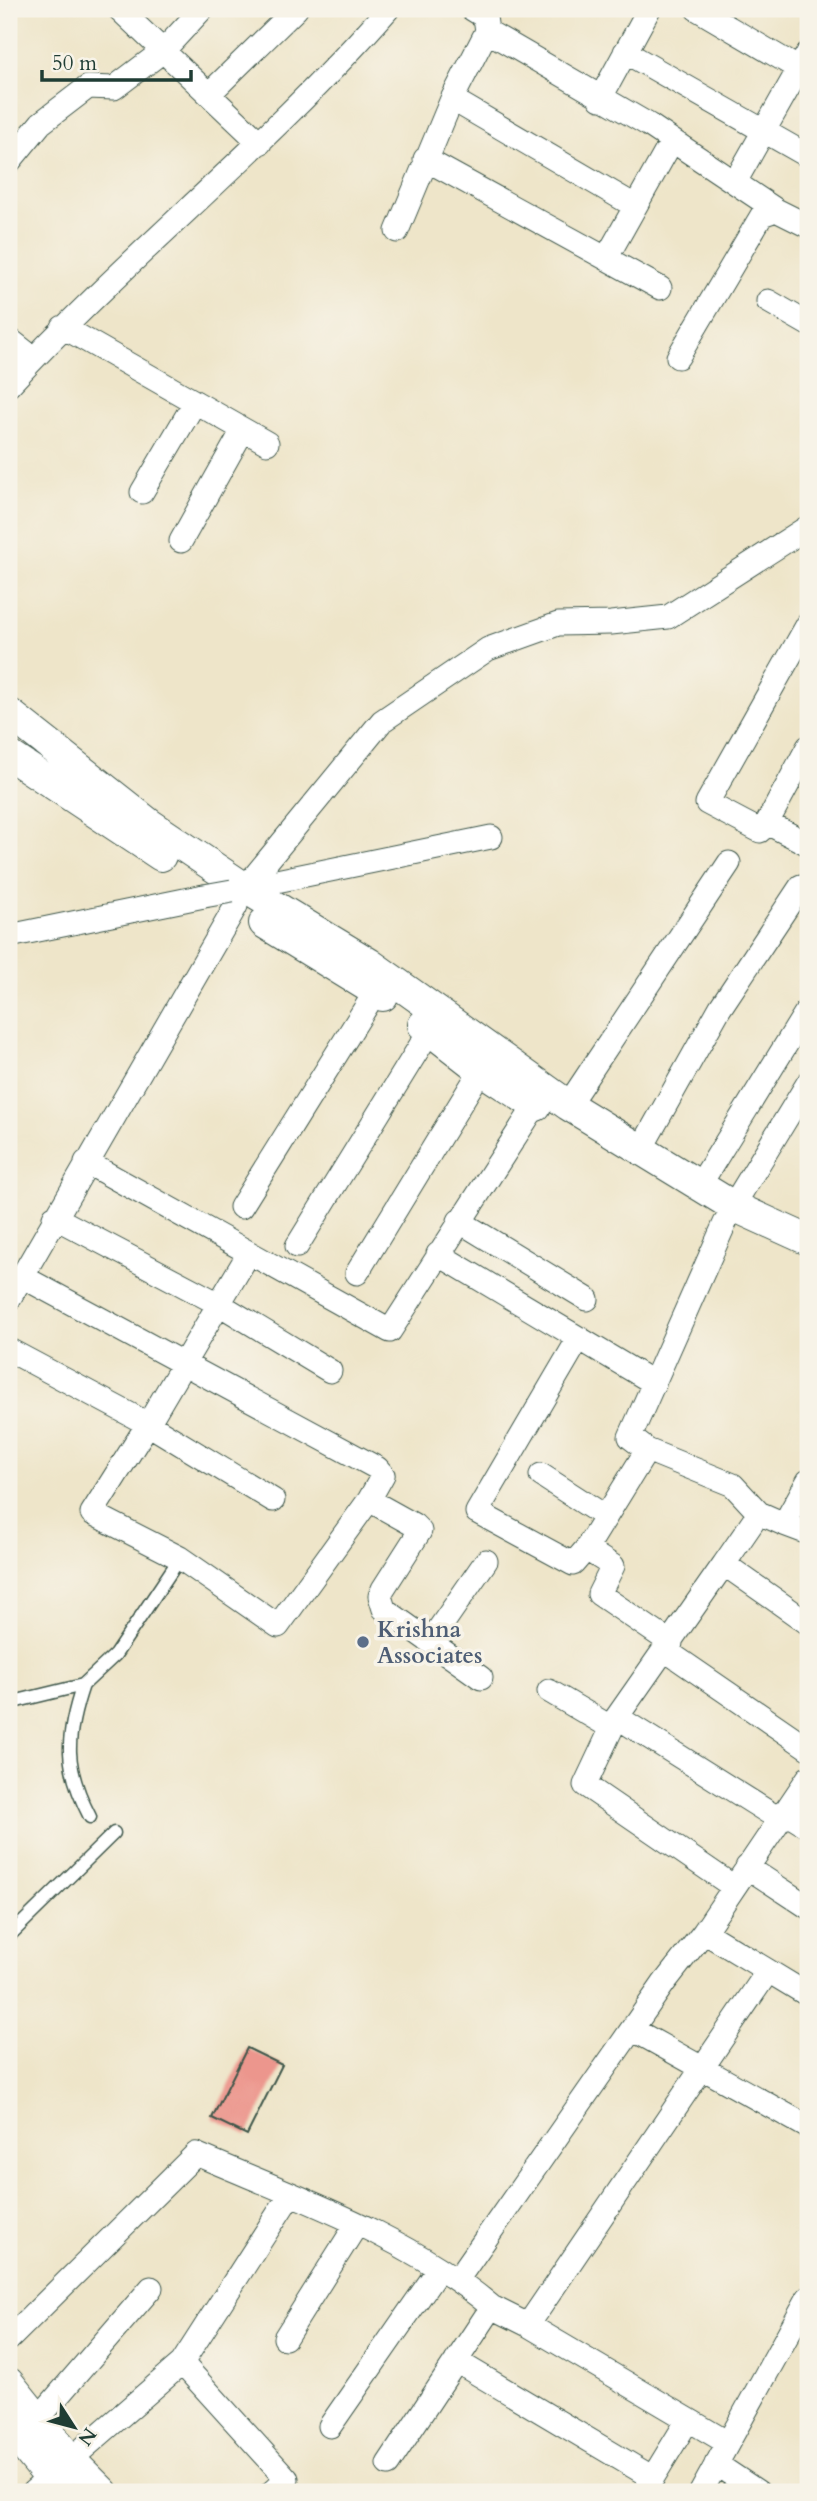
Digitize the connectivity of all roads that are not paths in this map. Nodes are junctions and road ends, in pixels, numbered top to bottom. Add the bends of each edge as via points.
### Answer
1 (118, 9) edge
2 (202, 9) edge
3 (296, 9) edge
4 (388, 9) edge
5 (472, 9) edge
6 (649, 9) edge
7 (697, 9) edge
8 (487, 30) junction
9 (163, 51) junction
10 (625, 52) junction
11 (805, 65) edge
12 (209, 94) junction
13 (452, 99) junction
14 (600, 99) junction
15 (764, 129) junction
16 (673, 141) junction
17 (260, 143) junction
18 (808, 156) edge
19 (425, 159) junction
20 (9, 162) edge
21 (735, 182) junction
22 (635, 206) junction
23 (776, 210) junction
24 (808, 226) edge
25 (397, 231) dead end
26 (607, 257) junction
27 (660, 288) dead end
28 (768, 301) dead end
29 (808, 324) edge
30 (63, 327) junction
31 (9, 339) edge
32 (678, 357) dead end
33 (33, 358) junction
34 (9, 385) edge
35 (195, 402) junction
36 (243, 430) junction
37 (267, 443) dead end
38 (142, 492) dead end
39 (808, 527) edge
40 (181, 541) dead end
41 (808, 624) edge
42 (9, 713) edge
43 (808, 747) edge
44 (9, 755) edge
45 (766, 823) junction
46 (491, 837) dead end
47 (808, 844) edge
48 (729, 863) dead end
49 (801, 886) dead end
50 (238, 895) junction
51 (9, 936) edge
52 (376, 990) junction
53 (808, 1009) edge
54 (430, 1030) junction
55 (481, 1070) junction
56 (808, 1083) edge
57 (568, 1105) junction
58 (535, 1106) junction
59 (641, 1149) junction
60 (86, 1162) junction
61 (699, 1186) junction
62 (242, 1207) dead end
63 (729, 1214) junction
64 (54, 1217) junction
65 (458, 1221) junction
66 (808, 1240) edge
67 (298, 1246) dead end
68 (249, 1253) junction
69 (438, 1254) junction
70 (808, 1256) edge
71 (357, 1272) dead end
72 (21, 1276) junction
73 (9, 1299) edge
74 (587, 1299) dead end
75 (219, 1304) junction
76 (579, 1338) junction
77 (9, 1350) edge
78 (183, 1365) junction
79 (330, 1371) dead end
80 (654, 1383) junction
81 (148, 1424) junction
82 (647, 1450) junction
83 (541, 1475) dead end
84 (808, 1481) edge
85 (273, 1500) dead end
86 (369, 1500) junction
87 (759, 1513) junction
88 (606, 1517) junction
89 (785, 1524) junction
90 (808, 1533) edge
91 (586, 1549) junction
92 (180, 1558) junction
93 (486, 1561) dead end
94 (724, 1564) junction
95 (808, 1623) edge
96 (430, 1642) junction
97 (668, 1646) junction
98 (481, 1678) dead end
99 (83, 1685) junction
100 (549, 1691) dead end
101 (9, 1703) edge
102 (615, 1723) junction
103 (808, 1748) edge
104 (808, 1778) edge
105 (782, 1816) junction
106 (90, 1817) dead end
107 (808, 1827) edge
108 (114, 1833) dead end
109 (747, 1867) junction
110 (734, 1887) junction
111 (808, 1907) edge
112 (704, 1932) junction
113 (9, 1936) edge
114 (768, 1971) junction
115 (808, 1995) edge
116 (632, 2029) junction
117 (704, 2069) junction
118 (808, 2127) edge
119 (290, 2195) junction
120 (357, 2224) junction
121 (448, 2274) junction
122 (150, 2288) dead end
123 (808, 2298) edge
124 (492, 2307) junction
125 (528, 2325) junction
126 (9, 2339) edge
127 (285, 2339) dead end
128 (456, 2361) junction
129 (183, 2363) junction
130 (9, 2383) edge
131 (688, 2420) junction
132 (23, 2424) edge
133 (330, 2426) dead end
134 (728, 2443) junction
135 (70, 2459) junction
136 (388, 2464) dead end
137 (716, 2464) junction
138 (648, 2485) edge
139 (47, 2487) edge
140 (103, 2492) edge
141 (272, 2492) edge
142 (701, 2492) edge
143 (758, 2492) edge

1 - 9 street
2 - 9 street
3 - 12 street
4 - 17 street
5 - 8 street via 485,17
6 - 10 street
7 - 11 street
8 - 13 street
8 - 14 street
9 - 12 street
9 - 20 street via 114,88 88,87 41,123
10 - 14 street
10 - 15 street
11 - 15 street
12 - 17 street
13 - 19 street
13 - 22 street
14 - 16 street
15 - 18 street
15 - 21 street
16 - 21 street
16 - 22 street
17 - 30 street
19 - 25 street
19 - 26 street
21 - 23 street
22 - 26 street
23 - 24 street
23 - 32 street via 762,215
26 - 27 street
28 - 29 street
30 - 33 street
30 - 35 street
31 - 33 street
33 - 34 street
35 - 36 street
35 - 38 street
36 - 37 street
36 - 40 street
39 - 50 street via 668,617 558,624 488,649 382,721
41 - 45 street via 707,803 760,831
42 - 50 street
43 - 45 street
44 - 50 street
45 - 47 street
46 - 50 street
48 - 57 street
49 - 59 street via 720,1008
50 - 51 street, bridge via 204,896
50 - 52 street
50 - 57 street via 369,962
50 - 60 street
52 - 54 street
52 - 62 street
53 - 61 street
54 - 55 street
54 - 67 street
55 - 58 street
55 - 71 street
56 - 63 street
57 - 59 street
58 - 63 street via 592,1144
58 - 65 street
59 - 61 street
60 - 64 street
60 - 68 street
61 - 63 street
63 - 66 street
63 - 70 street
63 - 80 street
64 - 72 street
64 - 75 street
65 - 69 street
65 - 74 street
68 - 69 street via 390,1331
68 - 75 street
69 - 76 street
72 - 73 street
72 - 78 street
75 - 78 street
75 - 79 street
76 - 80 street
76 - 91 street via 477,1512 573,1564
77 - 81 street
78 - 81 street
78 - 86 street via 382,1470 382,1481
80 - 82 street via 630,1437
81 - 85 street
81 - 92 street via 92,1513
82 - 87 street via 733,1485
82 - 88 street
83 - 88 street
84 - 89 street
86 - 92 street via 278,1626
86 - 96 street via 419,1531 380,1597 388,1613
87 - 89 street
87 - 94 street
88 - 91 street
89 - 90 street
91 - 97 street via 613,1566 599,1594
92 - 99 lane via 115,1656
93 - 96 street
94 - 95 street
94 - 97 street
96 - 98 street
97 - 102 street
97 - 103 street
99 - 101 lane
99 - 106 lane via 71,1719 68,1753 74,1786
100 - 102 street
102 - 105 street
102 - 110 street via 585,1784
104 - 105 street
105 - 107 street
105 - 109 street
108 - 113 lane
109 - 110 street
109 - 111 street
110 - 112 street
112 - 114 street
112 - 116 street
114 - 115 street
114 - 117 street
116 - 117 street
116 - 121 street
117 - 118 street
117 - 125 street
119 - 120 street
119 - 126 street via 196,2154
119 - 129 street
120 - 121 street
120 - 127 street
121 - 124 street
121 - 133 street
122 - 132 street
123 - 134 street
124 - 125 street
124 - 128 street
125 - 131 street
128 - 136 street
128 - 138 street
129 - 135 street
129 - 141 street via 287,2479
130 - 132 street
131 - 134 street
131 - 138 street
132 - 135 street
132 - 139 street
134 - 137 street
135 - 139 street
135 - 140 street
137 - 142 street
137 - 143 street

